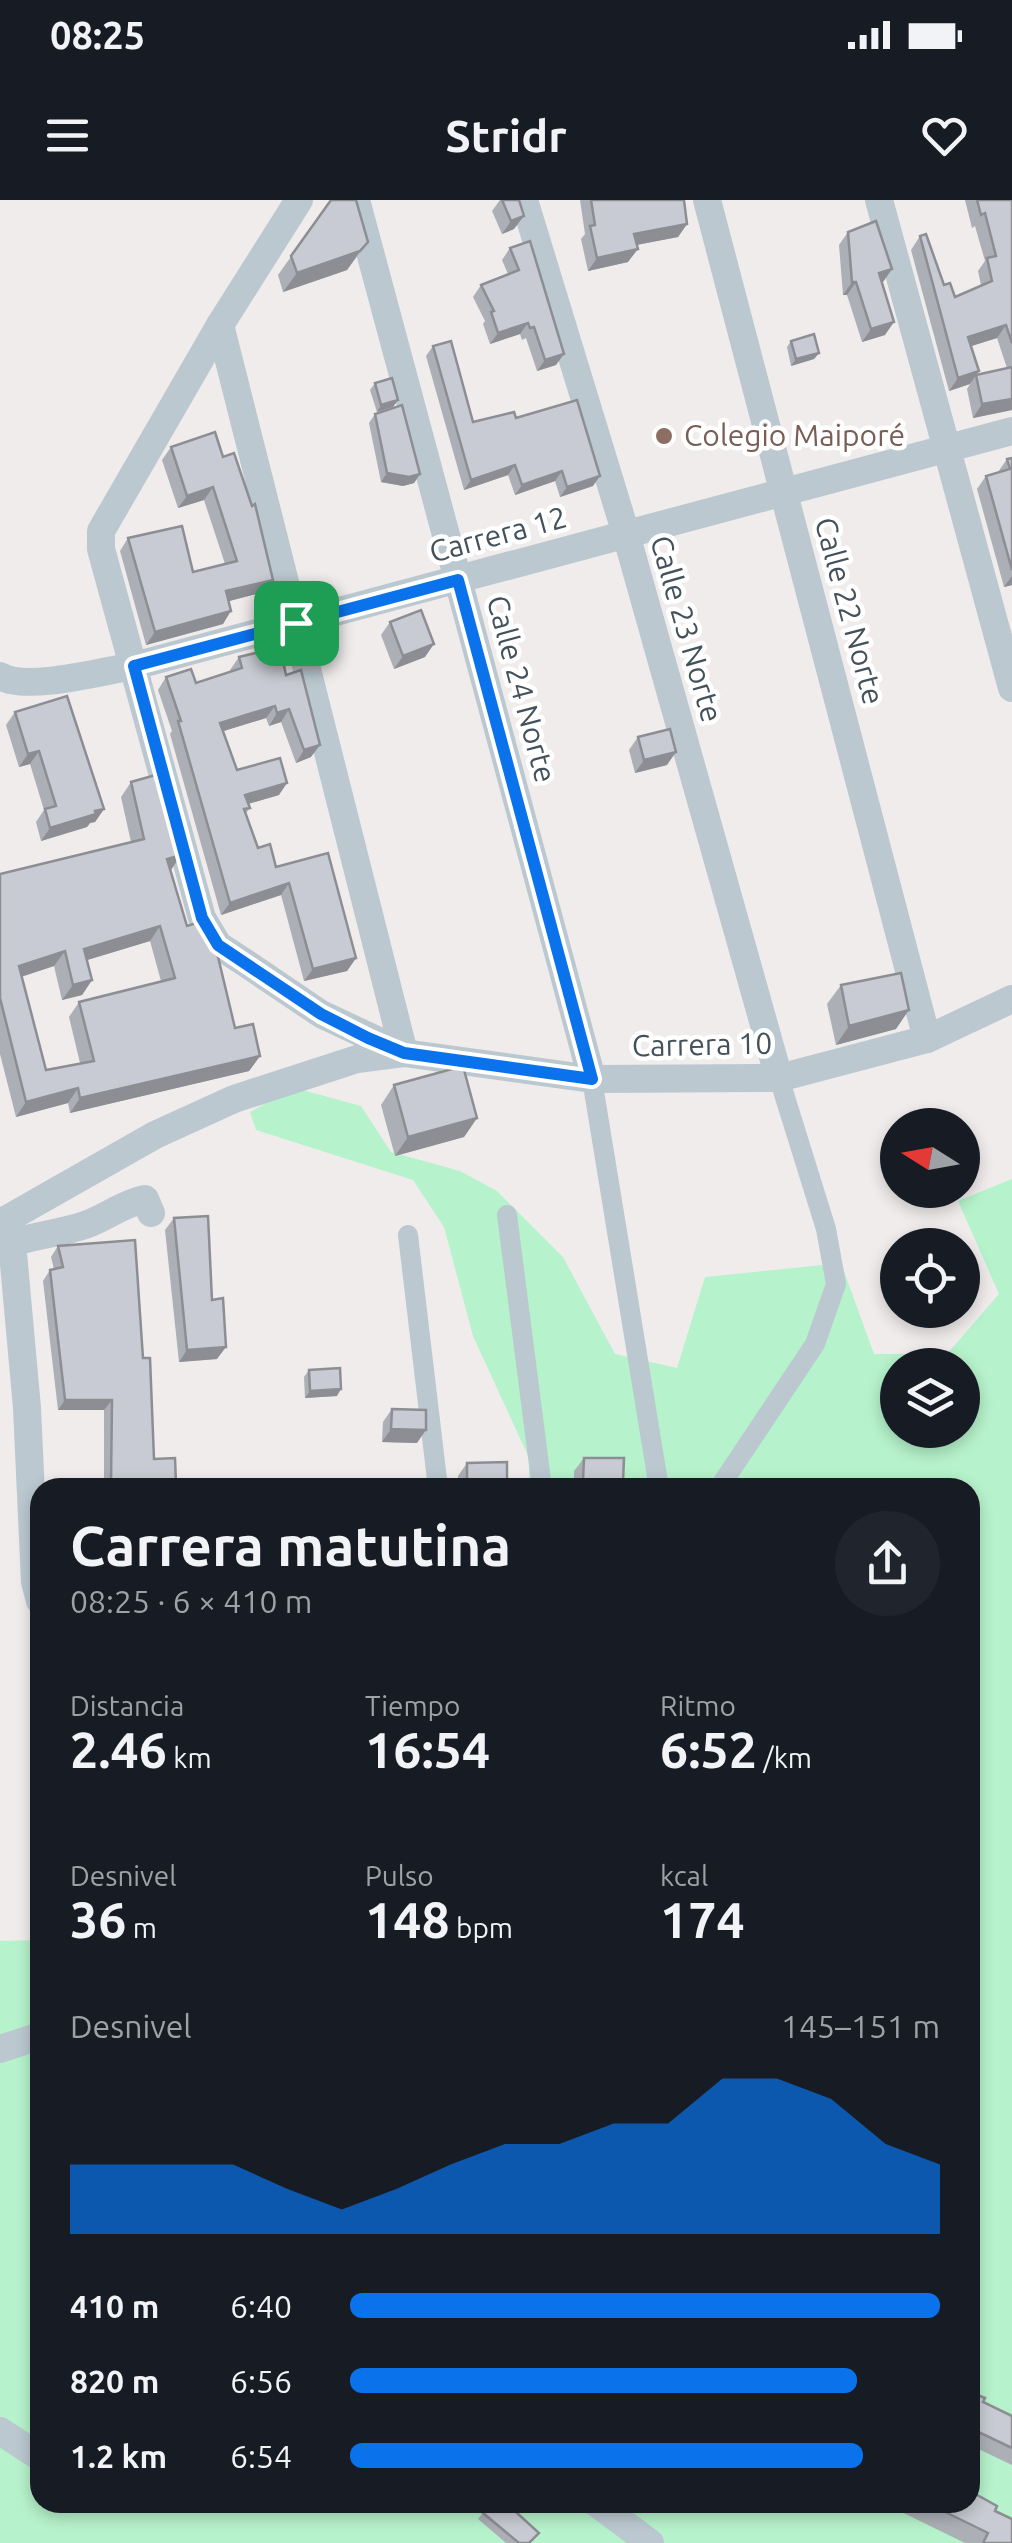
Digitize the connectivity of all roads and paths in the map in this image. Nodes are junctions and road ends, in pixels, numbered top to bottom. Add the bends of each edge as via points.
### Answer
1 (299, 200) edge
2 (356, 200) edge
3 (524, 200) edge
4 (707, 200) edge
5 (879, 200) edge
6 (220, 325) junction
7 (1012, 431) edge
8 (946, 448) junction
9 (784, 491) junction
10 (626, 534) junction
11 (458, 580) junction
12 (296, 623) junction
13 (134, 666) junction
14 (0, 676) edge
15 (1012, 688) edge
16 (1012, 999) edge
17 (927, 1038) junction
18 (404, 1053) junction
19 (779, 1078) junction
20 (592, 1079) junction
21 (152, 1212) dead end
22 (507, 1215) dead end
23 (7, 1228) edge
24 (408, 1235) dead end
25 (30, 1478) edge
26 (437, 1478) edge
27 (541, 1478) edge
28 (657, 1478) edge
29 (725, 1478) edge
30 (30, 2039) edge
31 (0, 2049) edge
32 (0, 2431) edge
33 (30, 2450) edge
34 (610, 2513) edge
35 (650, 2543) edge

1 - 6 street
2 - 11 street, Calle 24 Norte
3 - 10 street, Calle 23 Norte
4 - 9 street, Calle 22 Norte
5 - 8 street
6 - 12 street
6 - 13 street via 102,531
7 - 8 street, Carrera 12
8 - 9 street, Carrera 12
8 - 15 street
9 - 10 street, Carrera 12
9 - 17 street, Calle 22 Norte
10 - 11 street, Carrera 12
10 - 19 street, Calle 23 Norte
11 - 12 street, Carrera 12
11 - 20 street, Calle 24 Norte
12 - 13 street, Carrera 12
12 - 18 street
13 - 14 street, Carrera 12 via 44,680 10,682
13 - 18 street via 202,918 218,945 321,1014
16 - 17 street, Carrera 10
17 - 19 street, Carrera 10
18 - 20 street, Carrera 10
18 - 23 street, Carrera 10 via 357,1059 234,1098 156,1135
19 - 20 street, Carrera 10
19 - 29 street via 826,1228 836,1284 814,1344
20 - 28 street
21 - 23 street via 145,1200 78,1228
22 - 27 street
23 - 25 street
24 - 26 street
30 - 31 street
32 - 33 street
34 - 35 street

